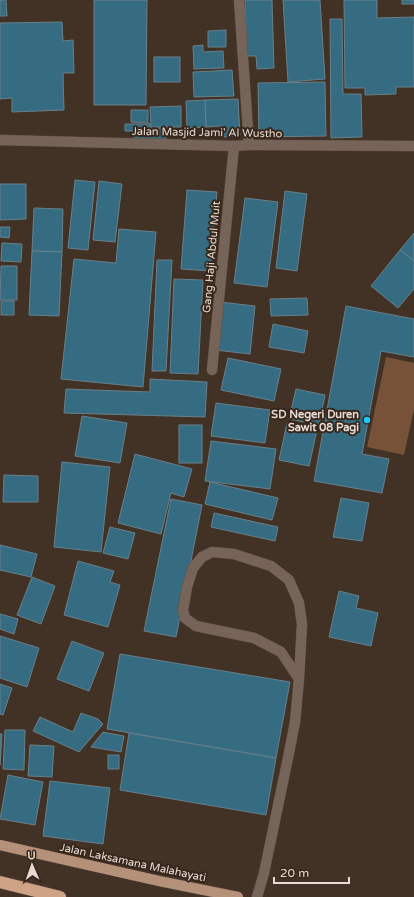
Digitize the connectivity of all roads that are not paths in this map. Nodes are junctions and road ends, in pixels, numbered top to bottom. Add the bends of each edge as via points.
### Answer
1 (239, 0) edge
2 (0, 140) edge
3 (249, 145) junction
4 (234, 146) junction
5 (414, 146) edge
6 (212, 370) dead end
7 (299, 679) junction
8 (0, 845) edge
9 (0, 882) edge
10 (60, 897) edge
11 (238, 897) edge
12 (257, 897) edge

1 - 3 street
2 - 4 street, Jalan Masjid Jami' Al Wustho
3 - 4 street, Jalan Masjid Jami' Al Wustho
3 - 5 street, Jalan Masjid Jami' Al Wustho
4 - 6 street, Gang Haji Abdul Muit
7 - 7 street via 302,624 299,603 289,580 270,566 234,554 212,552 202,557 193,568 187,587 183,610 185,618 196,626 254,638 281,652
7 - 12 street via 295,722
8 - 11 main road, Jalan Laksamana Malahayati
9 - 10 highway

